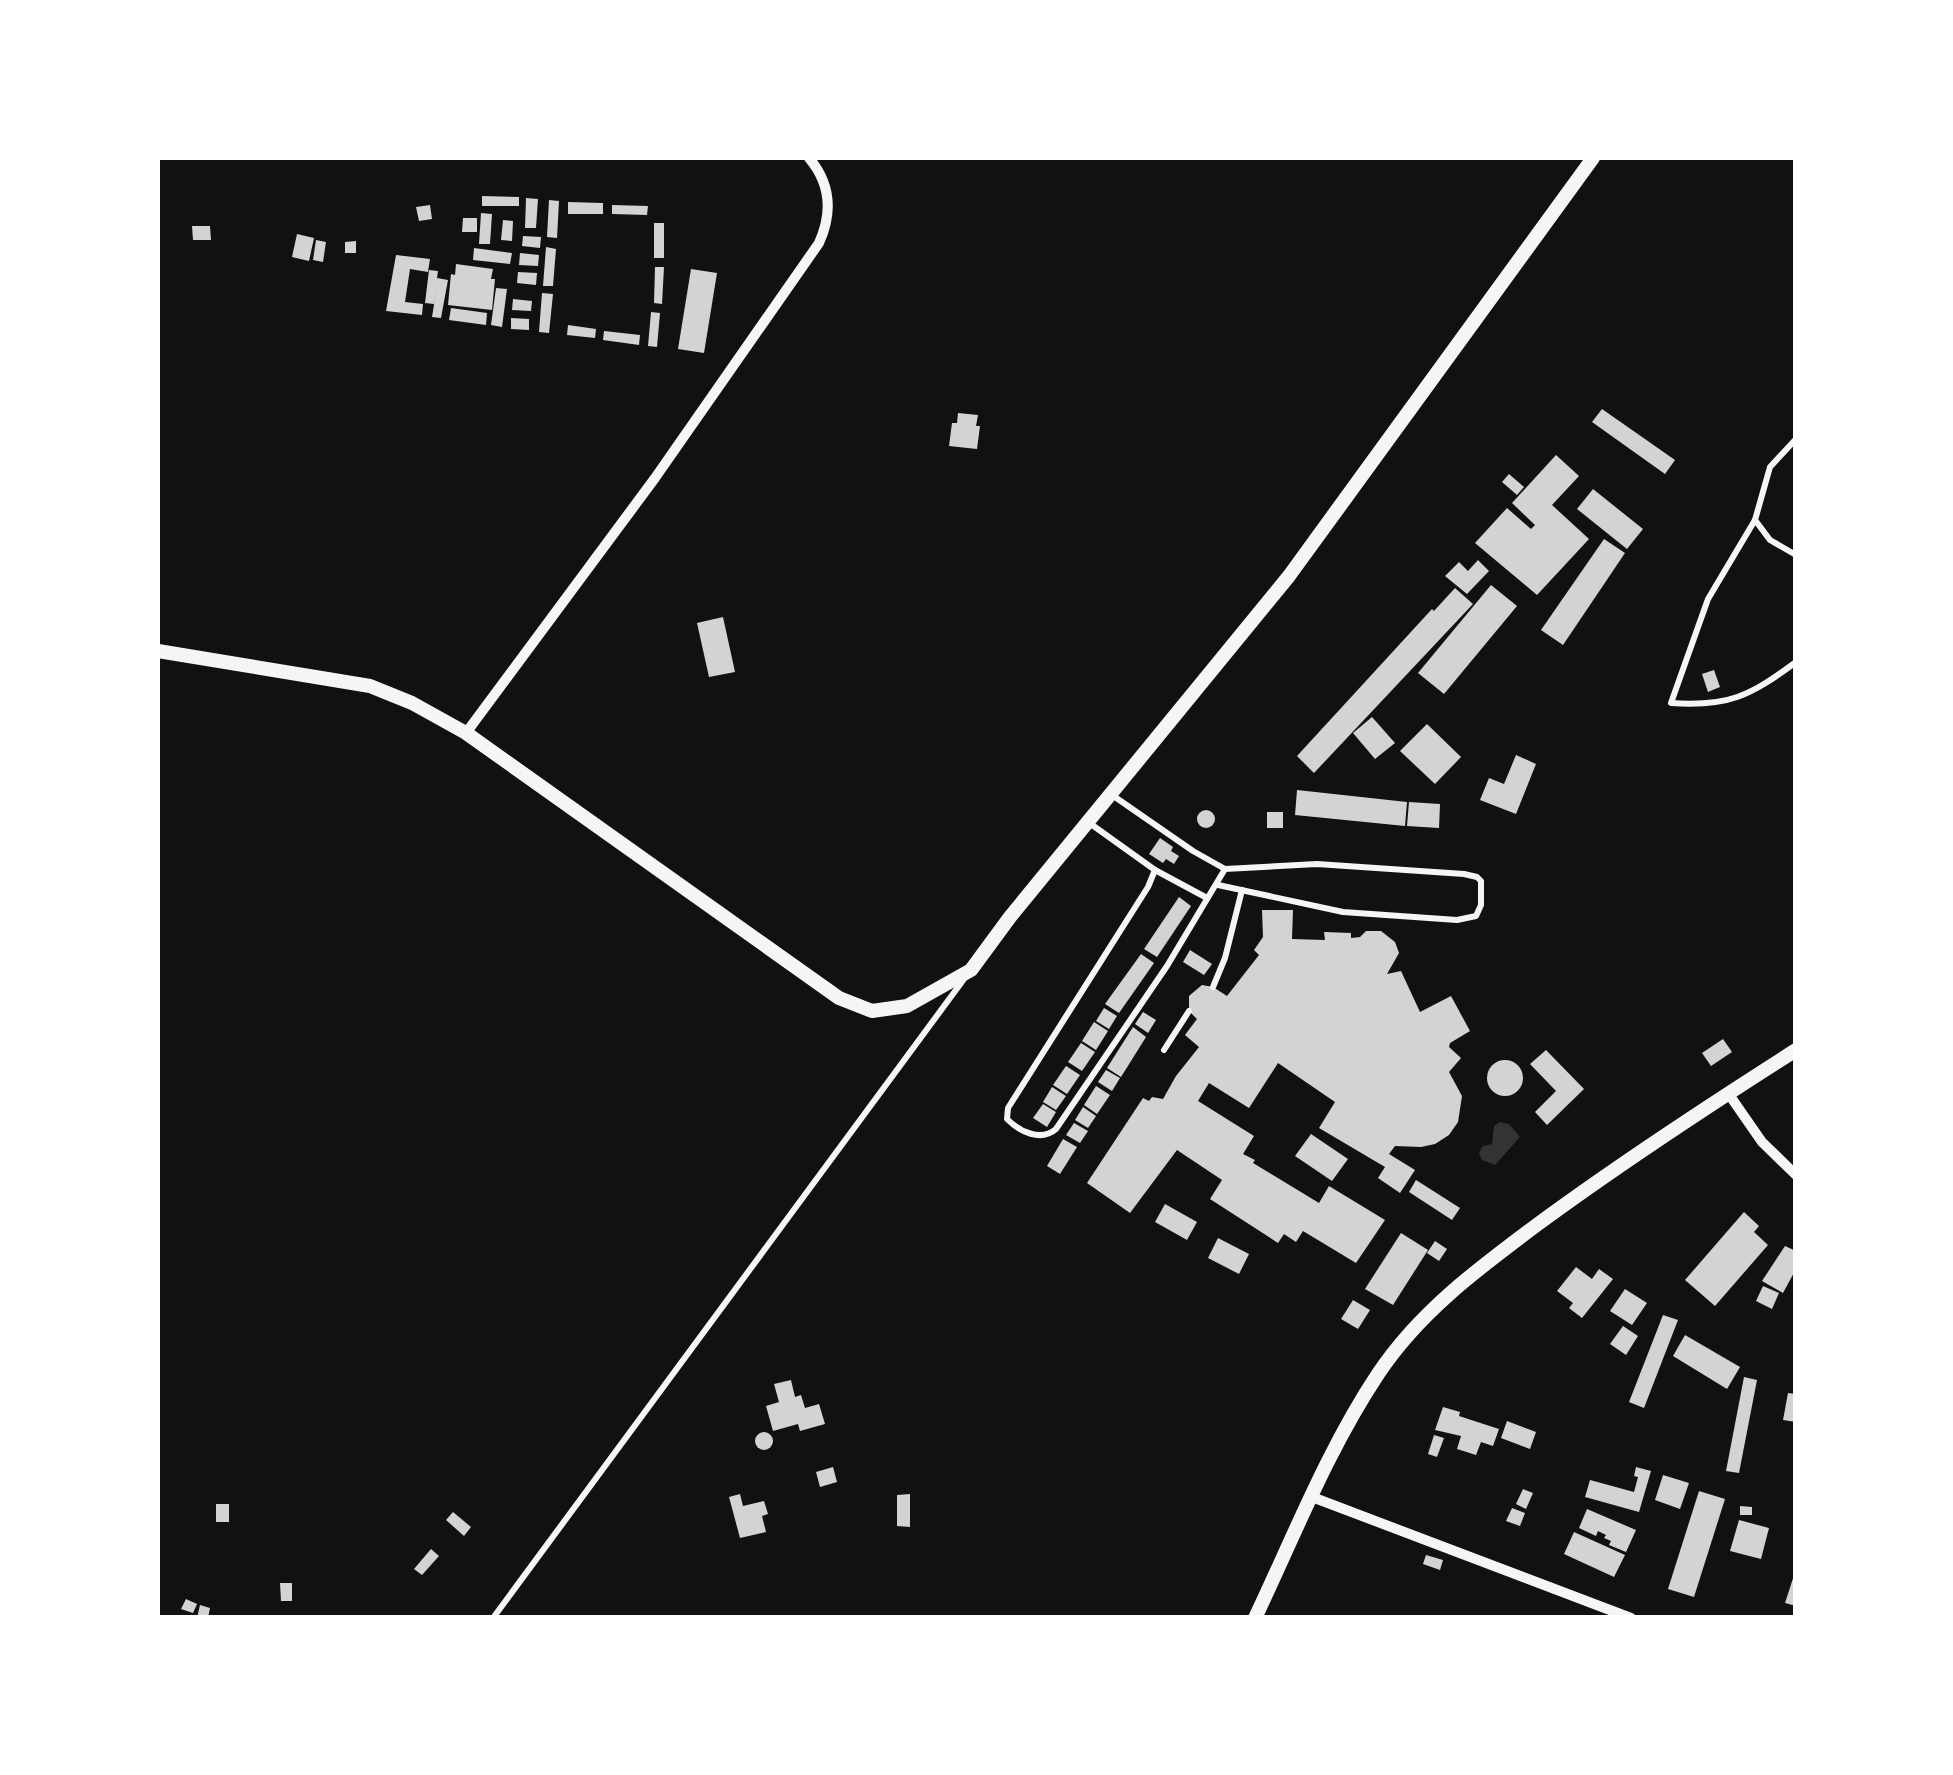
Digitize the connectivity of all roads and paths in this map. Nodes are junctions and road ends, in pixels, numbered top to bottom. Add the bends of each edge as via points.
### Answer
1 (810, 158) edge
2 (1593, 158) edge
3 (1796, 439) edge
4 (1755, 520) junction
5 (1796, 556) edge
6 (158, 651) edge
7 (1796, 662) edge
8 (466, 733) junction
9 (1111, 794) junction
10 (1088, 822) junction
11 (1225, 869) junction
12 (1155, 870) junction
13 (1218, 885) junction
14 (1242, 890) junction
15 (1207, 898) junction
16 (971, 970) junction
17 (1213, 987) dead end
18 (1189, 1011) dead end
19 (1164, 1050) dead end
20 (1796, 1050) edge
21 (1728, 1094) junction
22 (1796, 1175) edge
23 (1312, 1497) junction
24 (493, 1618) edge
25 (1255, 1618) edge
26 (1631, 1618) edge

1 - 8 street via 826,182 828,223 819,243
2 - 9 street via 1288,576
3 - 4 lane via 1770,467
4 - 5 lane via 1770,540
4 - 7 lane via 1708,599 1671,703 1705,705 1756,691
6 - 8 street via 370,686
8 - 16 street via 839,998 872,1011 907,1006
9 - 10 street
9 - 11 lane
10 - 12 lane
10 - 16 street
11 - 13 lane
11 - 14 lane via 1317,864 1464,874 1481,881 1482,905 1476,916 1456,920 1342,912
12 - 15 lane
12 - 15 lane via 1014,1094 1007,1119 1016,1128 1040,1135 1056,1129
13 - 14 lane
13 - 15 lane
14 - 17 lane
16 - 24 lane
18 - 19 lane
20 - 21 street
21 - 22 street
21 - 23 street via 1468,1276 1406,1336 1378,1374
23 - 25 street
23 - 26 street

